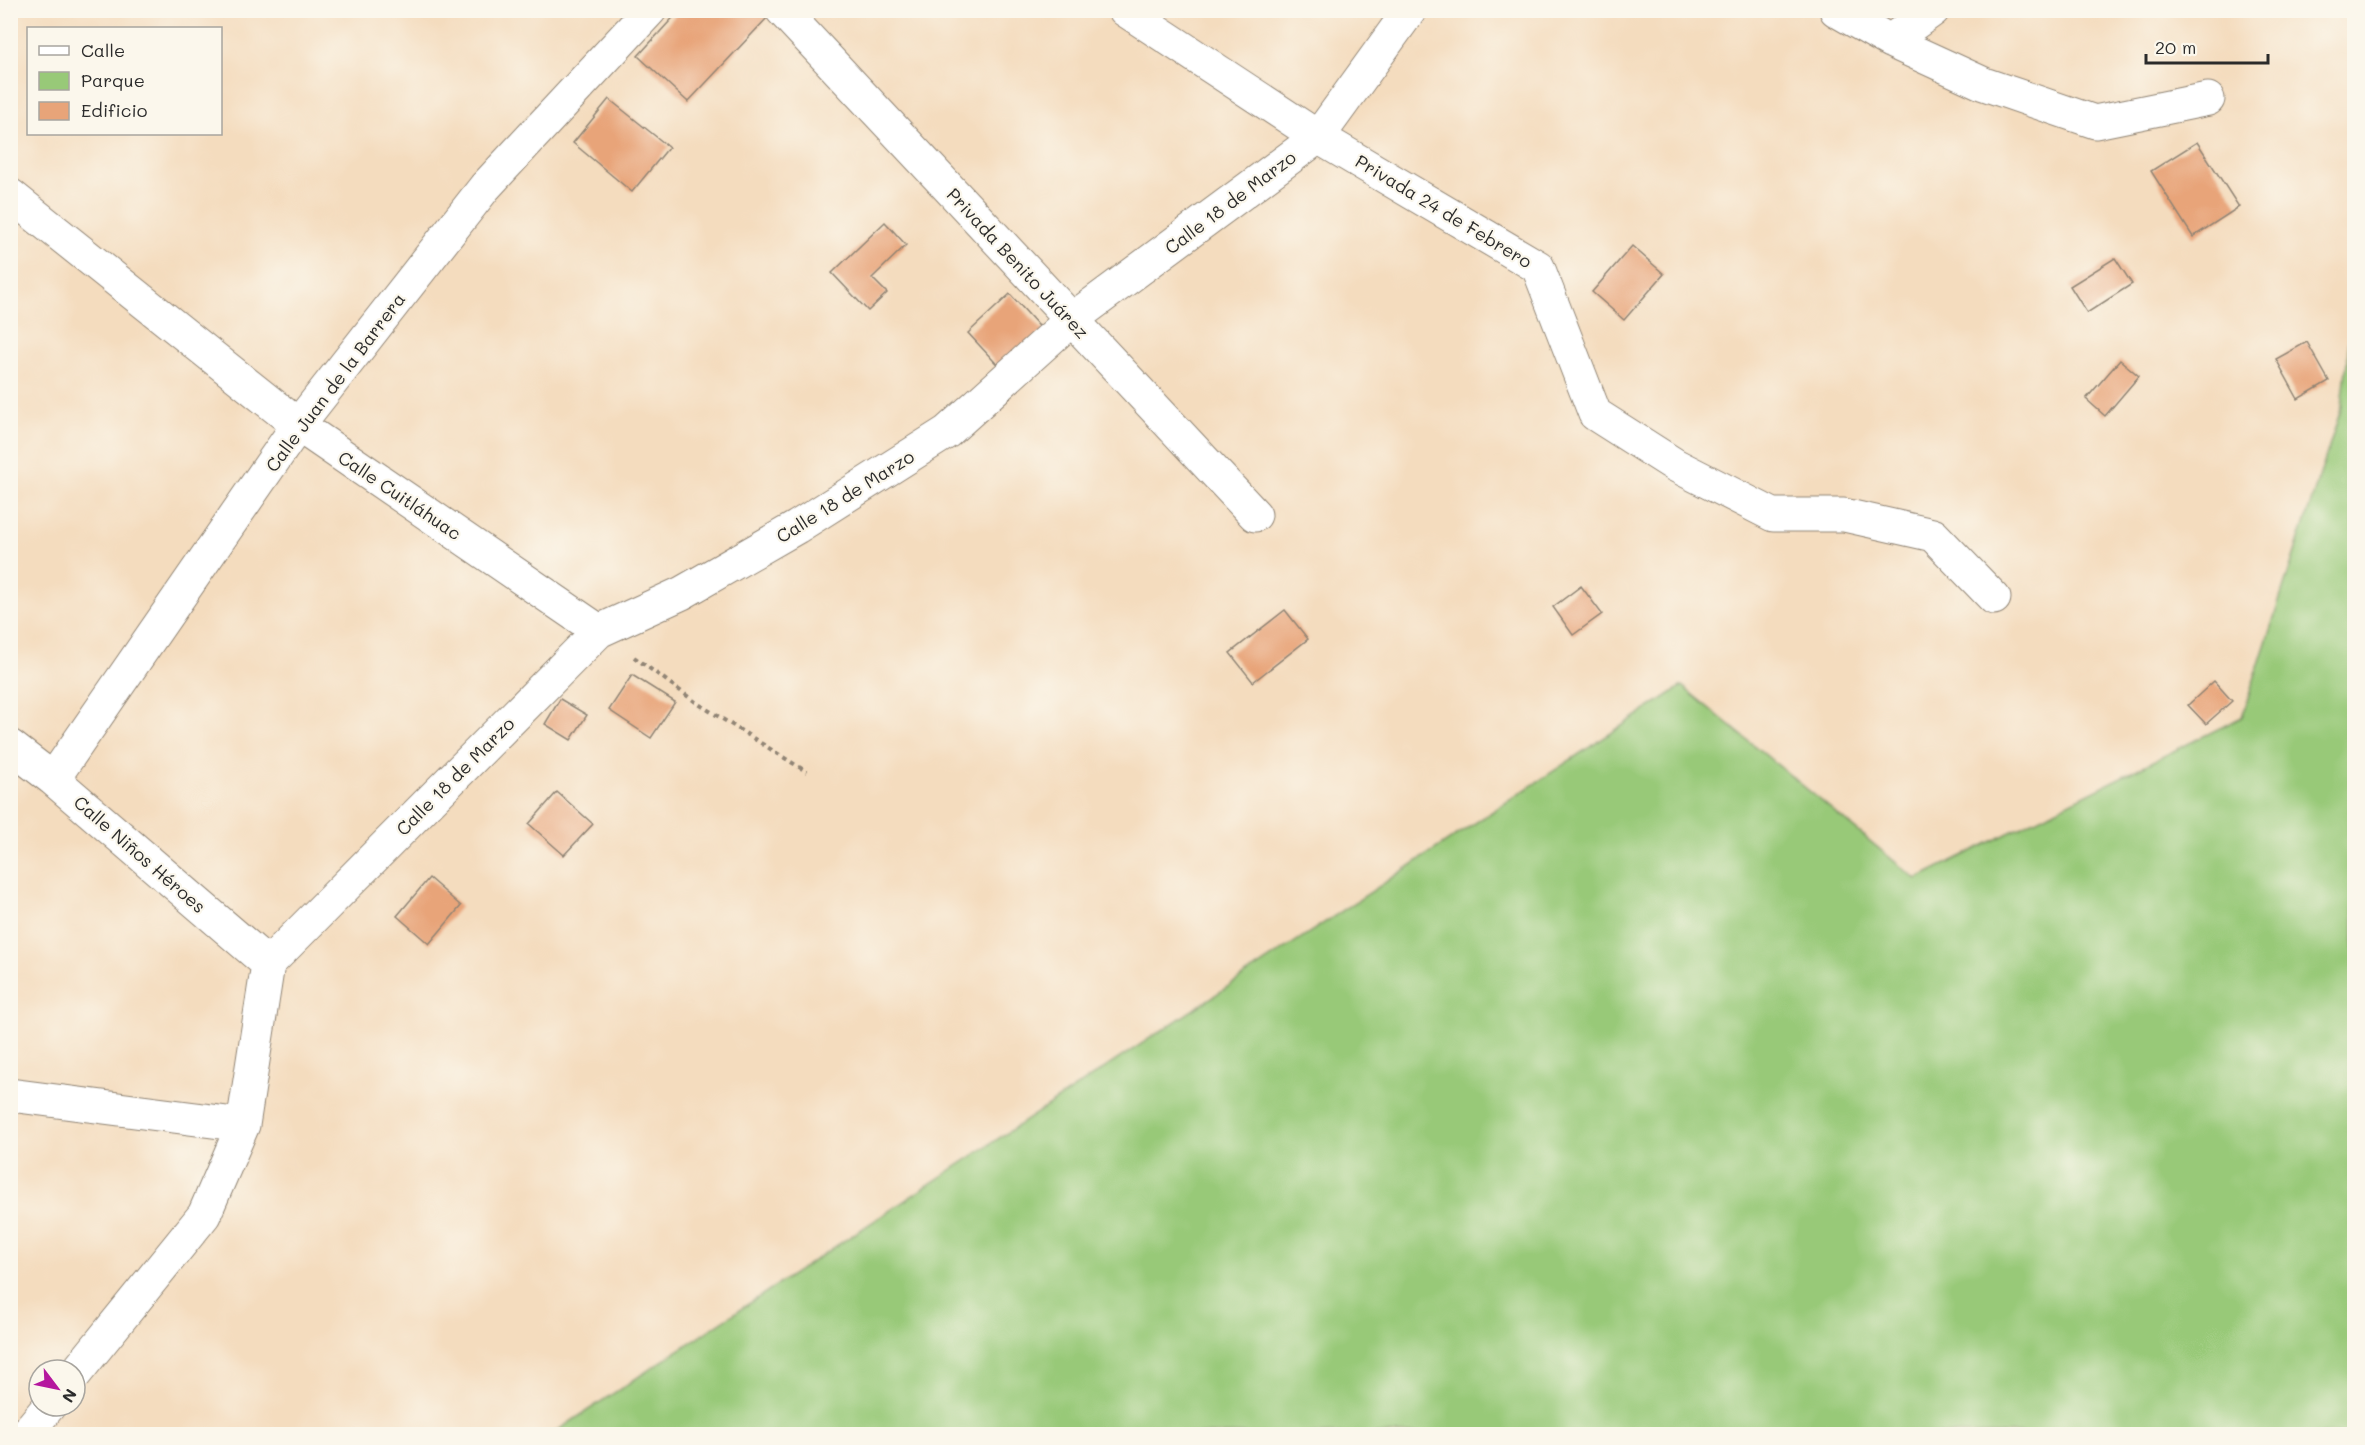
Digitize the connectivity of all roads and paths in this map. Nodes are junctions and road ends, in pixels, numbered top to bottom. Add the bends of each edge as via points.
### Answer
1 (650, 10) edge
2 (782, 10) edge
3 (1125, 10) edge
4 (1410, 10) edge
5 (1836, 10) edge
6 (1933, 10) edge
7 (1890, 41) junction
8 (2208, 99) dead end
9 (1318, 137) junction
10 (10, 195) edge
11 (1071, 320) junction
12 (298, 425) junction
13 (1256, 515) dead end
14 (1994, 598) dead end
15 (599, 631) junction
16 (10, 746) edge
17 (807, 772) dead end
18 (53, 779) junction
19 (268, 964) junction
20 (10, 1095) edge
21 (243, 1125) junction
22 (87, 1359) edge
23 (39, 1418) edge
24 (26, 1434) edge

1 - 12 street, Calle Juan de la Barrera via 485,187
2 - 11 street, Privada Benito Juárez
3 - 9 street, Privada 24 de Febrero
4 - 9 street, Calle 18 de Marzo
5 - 7 street
6 - 7 street
7 - 8 street via 1984,84 2095,122
9 - 11 street, Calle 18 de Marzo
9 - 14 street, Privada 24 de Febrero via 1538,267 1595,414 1675,465 1773,515 1844,515 1933,535
10 - 12 street, Calle Cuitláhuac
11 - 13 street, Privada Benito Juárez
11 - 15 street, Calle 18 de Marzo via 947,432 702,582
12 - 15 street, Calle Cuitláhuac
12 - 18 street, Calle Juan de la Barrera
15 - 17 path via 698,703
15 - 19 street, Calle 18 de Marzo
16 - 18 street, Calle Niños Héroes
18 - 19 street, Calle Niños Héroes
19 - 21 street
20 - 21 street
21 - 22 street via 204,1215
23 - 24 street

